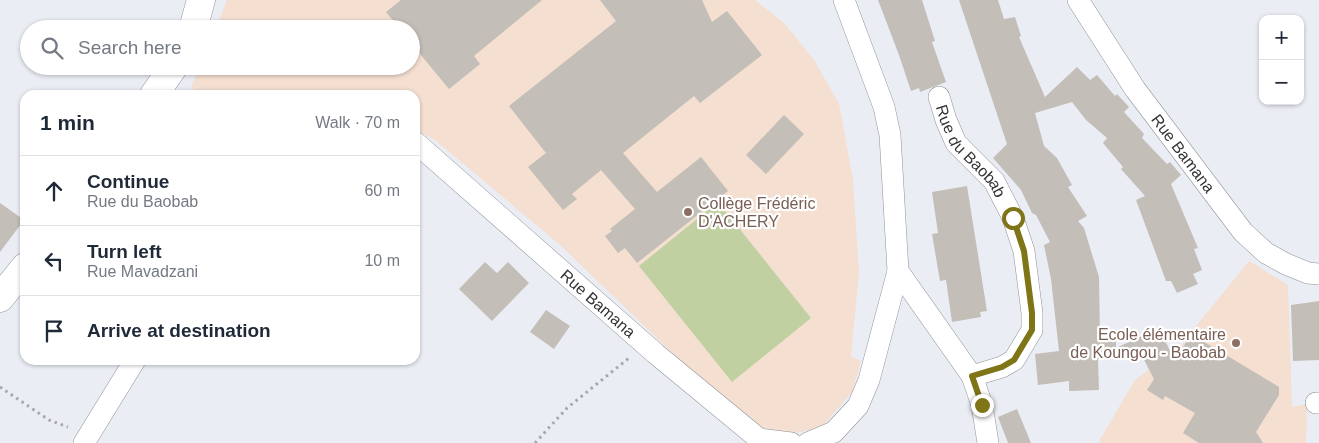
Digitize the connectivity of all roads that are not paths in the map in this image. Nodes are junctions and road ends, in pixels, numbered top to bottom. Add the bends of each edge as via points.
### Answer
1 (844, 0) edge
2 (1078, 0) edge
3 (202, 1) edge
4 (197, 20) edge
5 (168, 75) edge
6 (157, 90) edge
7 (939, 97) dead end
8 (420, 146) edge
9 (898, 271) junction
10 (20, 273) edge
11 (1319, 274) edge
12 (0, 298) edge
13 (131, 365) edge
14 (972, 376) junction
15 (89, 436) edge
16 (791, 443) edge
17 (808, 443) edge
18 (988, 443) edge

1 - 9 street via 886,116
2 - 11 street, Rue Bamana via 1135,89 1244,232 1266,253 1308,273
3 - 4 main road
5 - 6 main road
7 - 14 street, Rue du Baobab via 956,143 994,181 1013,218 1024,251 1032,313 1032,330 1014,360
8 - 16 street, Rue Bamana via 645,344 759,439
9 - 14 street
9 - 17 street via 869,380 858,406 834,432
10 - 12 main road
13 - 15 street
14 - 18 street via 982,405

